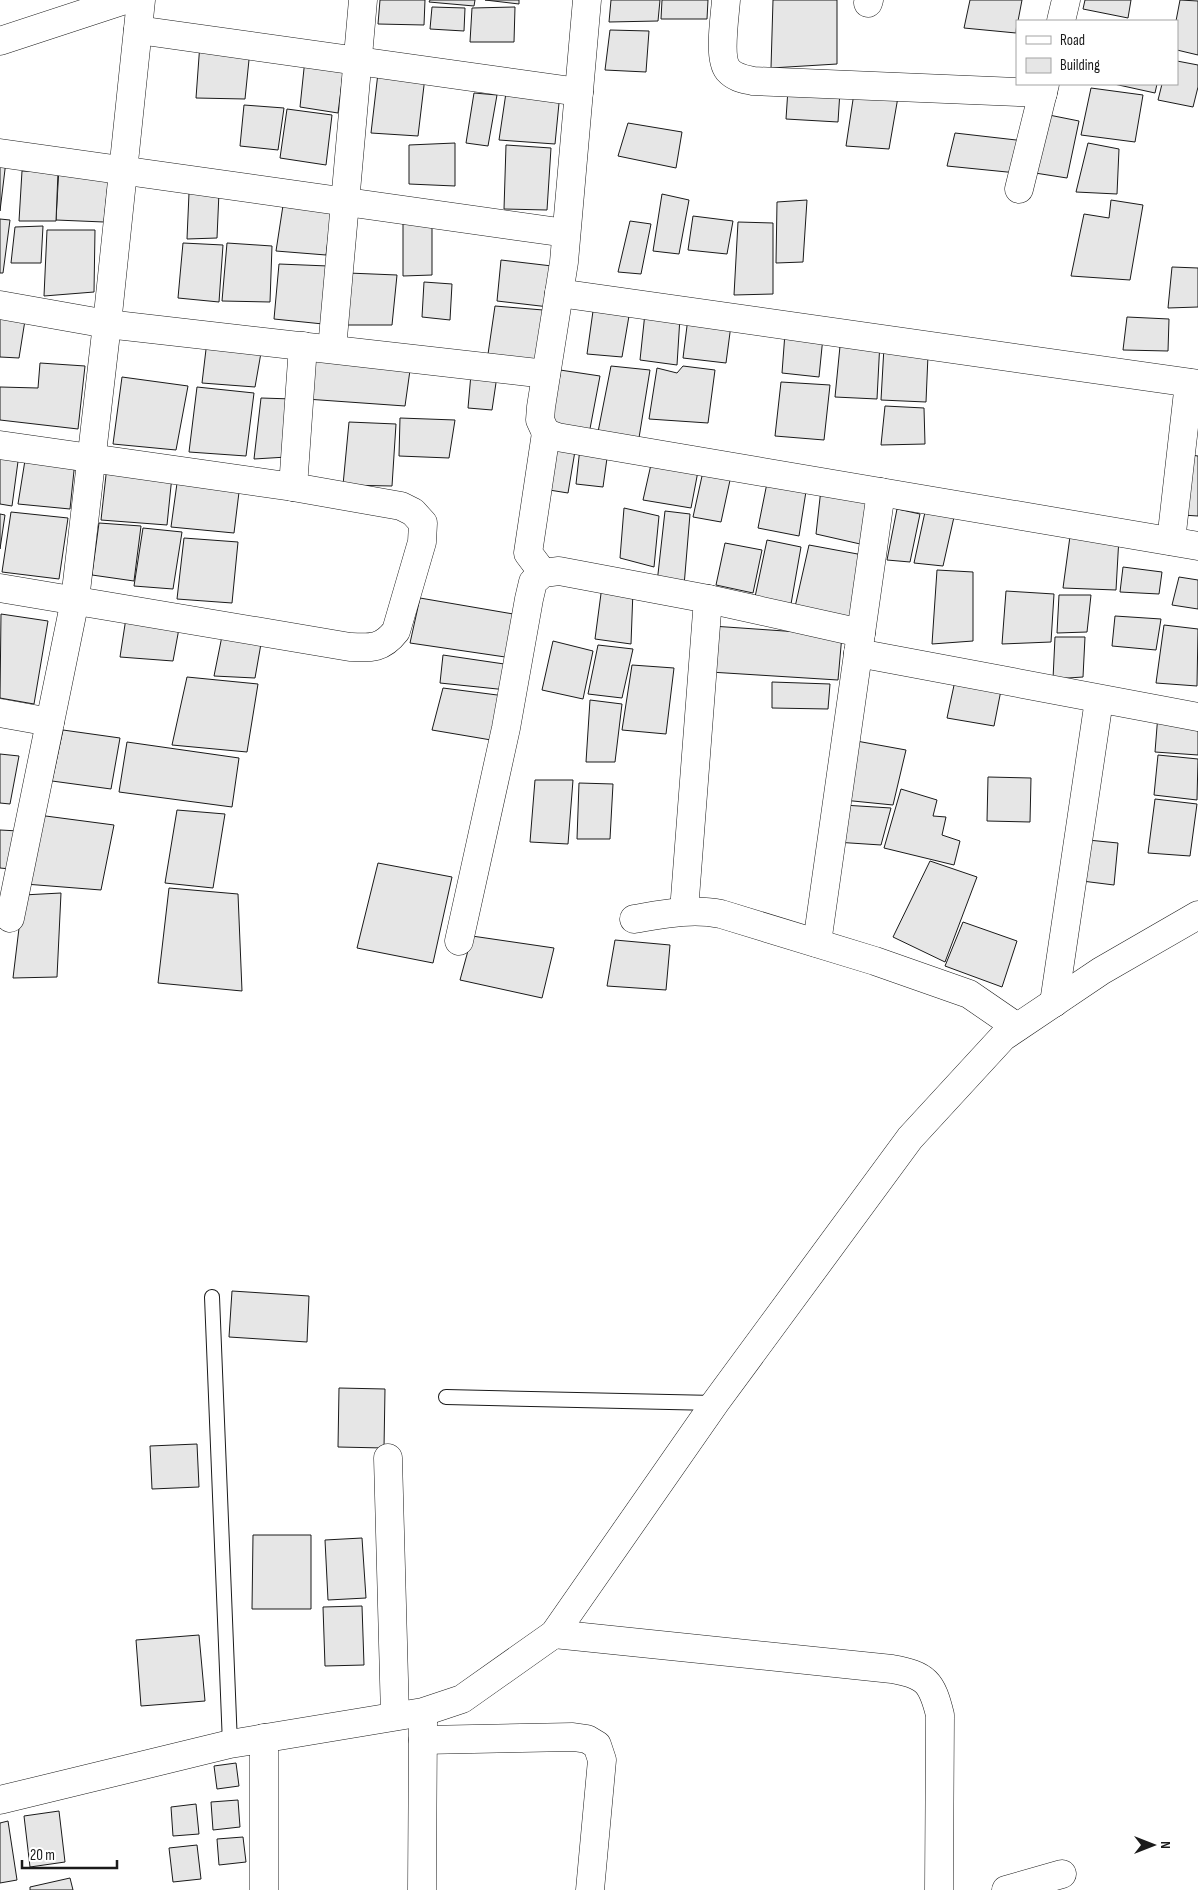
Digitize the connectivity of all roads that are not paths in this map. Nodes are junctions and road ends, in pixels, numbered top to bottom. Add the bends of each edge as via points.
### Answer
1 (126, 0) edge
2 (141, 0) edge
3 (363, 0) edge
4 (587, 0) edge
5 (726, 0) edge
6 (1066, 0) edge
7 (1061, 20) edge
8 (138, 30) junction
9 (0, 41) edge
10 (358, 61) junction
11 (1044, 88) edge
12 (579, 92) junction
13 (0, 153) edge
14 (123, 170) junction
15 (1019, 189) dead end
16 (345, 200) junction
17 (566, 233) junction
18 (559, 293) junction
19 (0, 305) edge
20 (107, 324) junction
21 (303, 346) junction
22 (332, 349) junction
23 (546, 374) junction
24 (1194, 384) edge
25 (546, 432) junction
26 (0, 445) edge
27 (91, 458) junction
28 (293, 487) junction
29 (882, 492) junction
30 (1171, 541) junction
31 (1198, 546) edge
32 (543, 573) junction
33 (0, 588) edge
34 (708, 599) junction
35 (75, 600) junction
36 (860, 643) junction
37 (1099, 700) junction
38 (0, 713) edge
39 (1198, 717) edge
40 (50, 722) junction
41 (684, 911) junction
42 (1198, 915) edge
43 (10, 918) dead end
44 (634, 919) dead end
45 (459, 941) dead end
46 (817, 944) junction
47 (1054, 1002) junction
48 (1010, 1032) junction
49 (212, 1297) dead end
50 (446, 1397) dead end
51 (715, 1403) junction
52 (388, 1458) dead end
53 (554, 1634) junction
54 (423, 1712) junction
55 (395, 1716) junction
56 (264, 1738) junction
57 (423, 1740) junction
58 (230, 1744) junction
59 (0, 1800) edge
60 (1062, 1874) dead end
61 (264, 1890) edge
62 (422, 1890) edge
63 (590, 1890) edge
64 (939, 1890) edge
65 (1006, 1890) edge

1 - 9 street
2 - 8 street
3 - 10 street
4 - 12 street
5 - 11 street via 723,55 727,70 739,79
6 - 7 street
8 - 10 street
8 - 14 street
10 - 12 street
10 - 16 street
11 - 15 street
12 - 17 street
13 - 14 street
14 - 16 street
14 - 20 street
16 - 17 street
16 - 22 street
17 - 18 street
18 - 23 street
18 - 24 street
19 - 20 street
20 - 21 street
20 - 27 street
21 - 22 street
21 - 28 street
22 - 23 street
23 - 25 street via 540,420
24 - 30 street
25 - 29 street
25 - 32 street via 528,553
26 - 27 street
27 - 28 street
27 - 35 street
28 - 35 street via 401,506 413,512 423,523 422,542 396,631 388,642 371,648 350,647
29 - 30 street
29 - 36 street
30 - 31 street
32 - 34 street via 559,571
32 - 45 street via 533,582 529,599 506,728
33 - 35 street
34 - 36 street
34 - 41 street
35 - 40 street
36 - 37 street
36 - 46 street
37 - 39 street
37 - 47 street
38 - 40 street
40 - 43 street
41 - 44 street
41 - 46 street via 721,914
42 - 47 street
46 - 48 street via 969,994
47 - 48 street
48 - 51 street via 910,1138
49 - 58 lane
50 - 51 lane
51 - 53 street
52 - 55 street
53 - 54 street via 462,1699
53 - 64 street via 892,1669 909,1672 925,1680 935,1694 940,1715
54 - 55 street
54 - 57 street
55 - 56 street
56 - 58 street
56 - 61 street
57 - 62 street
57 - 63 street via 573,1737 587,1739 597,1745 602,1760
58 - 59 street
60 - 65 street

